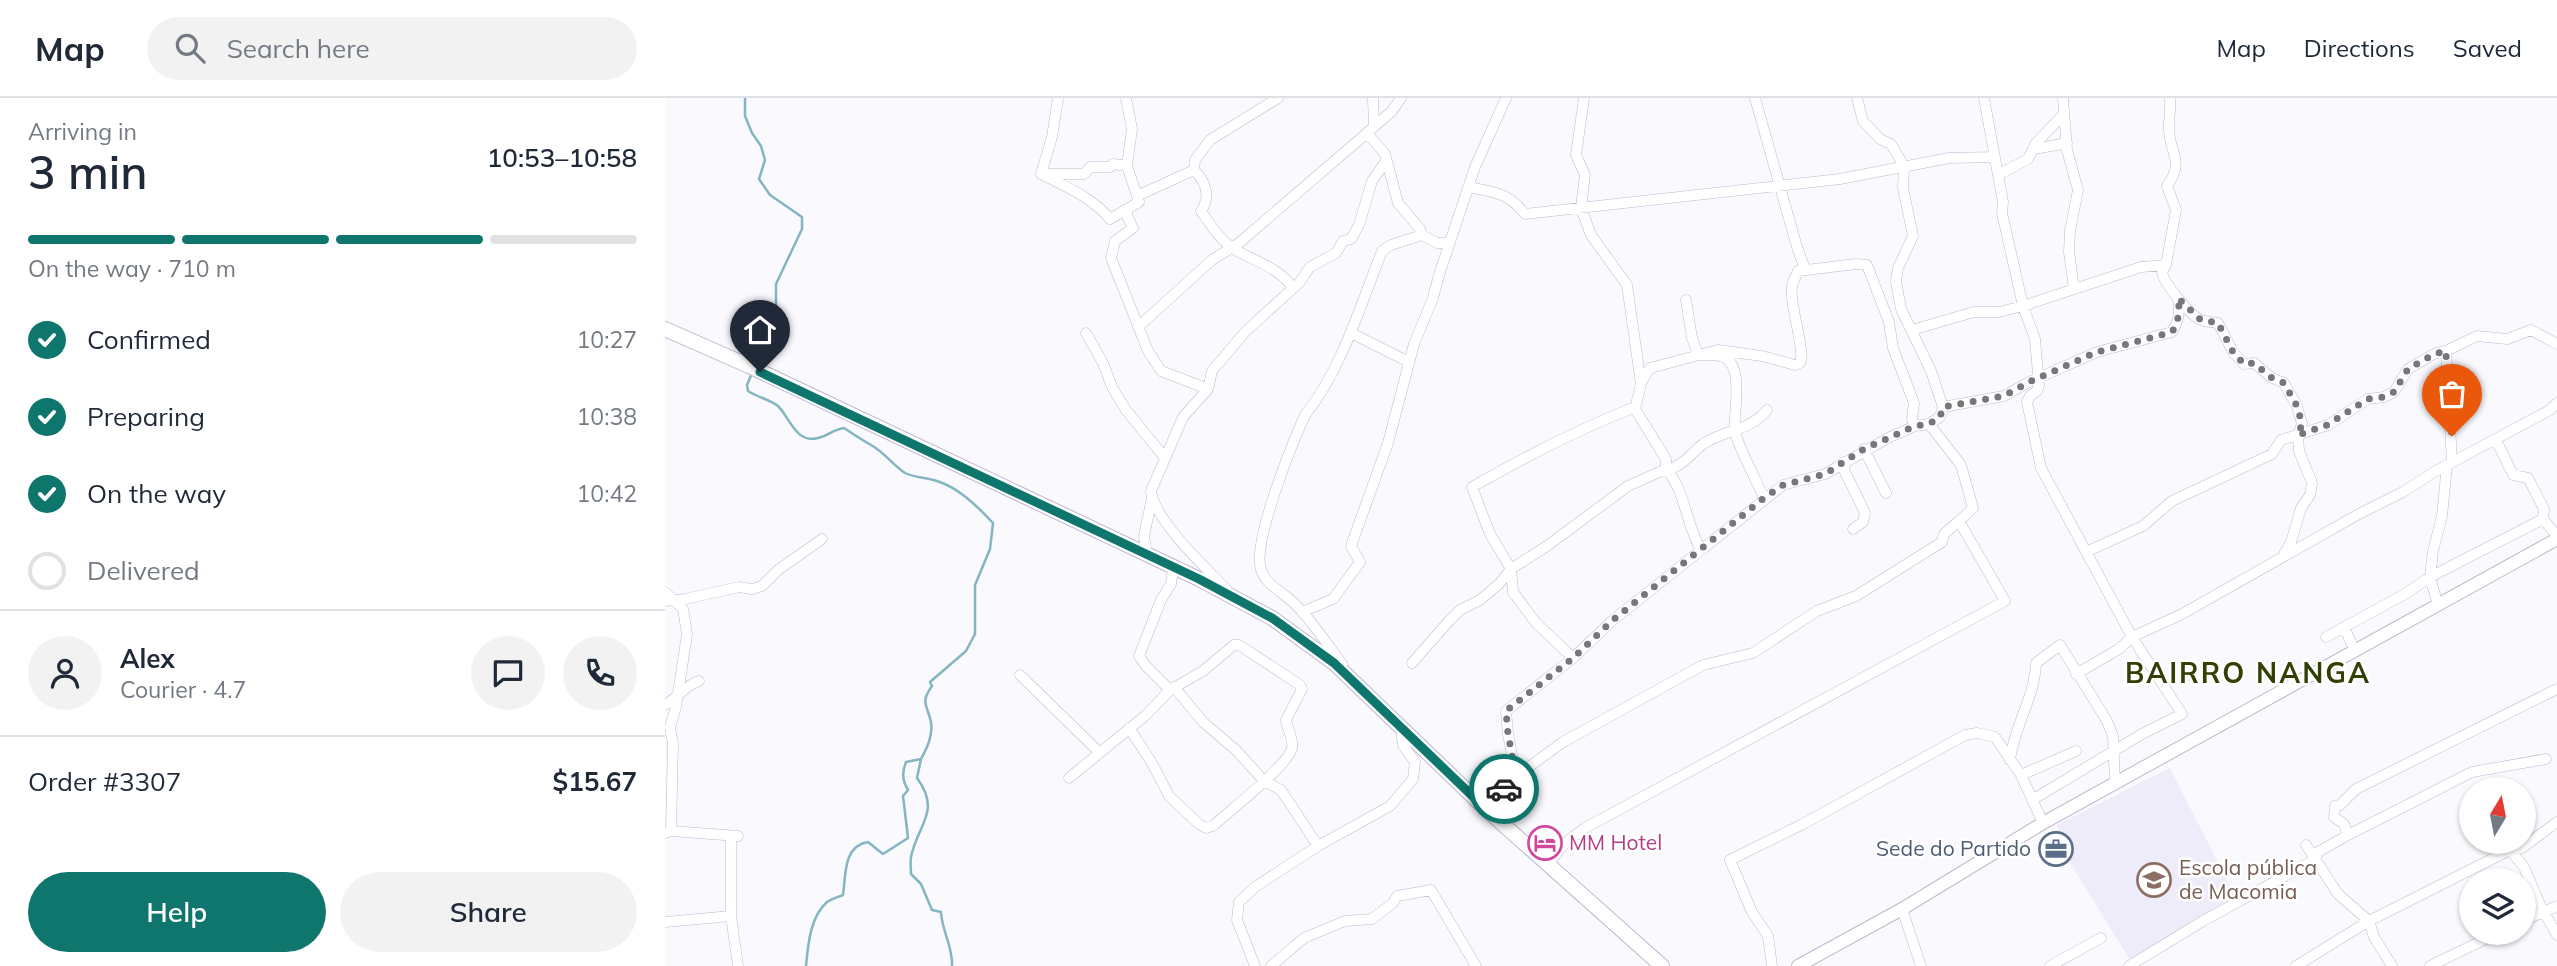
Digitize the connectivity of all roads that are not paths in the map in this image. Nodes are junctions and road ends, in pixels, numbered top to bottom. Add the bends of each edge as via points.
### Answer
1 (1059, 98) edge
2 (1126, 98) edge
3 (1278, 98) edge
4 (1373, 98) edge
5 (1401, 98) edge
6 (1506, 98) edge
7 (1584, 98) edge
8 (1755, 98) edge
9 (1857, 98) edge
10 (1984, 98) edge
11 (2063, 98) edge
12 (2171, 98) edge
13 (2064, 114) junction
14 (1371, 130) junction
15 (2067, 143) junction
16 (2034, 149) junction
17 (1995, 157) junction
18 (1386, 161) junction
19 (1127, 166) junction
20 (1904, 166) junction
21 (1194, 170) junction
22 (1041, 174) junction
23 (1998, 175) junction
24 (1781, 186) junction
25 (1468, 187) junction
26 (1137, 195) junction
27 (1581, 208) junction
28 (1128, 209) junction
29 (1422, 235) junction
30 (1450, 243) junction
31 (1232, 247) junction
32 (2166, 265) junction
33 (1805, 269) junction
34 (1293, 288) junction
35 (2074, 289) junction
36 (2178, 298) junction
37 (1686, 300) dead end
38 (2023, 306) junction
39 (1138, 327) junction
40 (665, 329) edge
41 (1912, 330) junction
42 (1086, 333) dead end
43 (1351, 333) junction
44 (2557, 344) edge
45 (2446, 351) junction
46 (1698, 355) junction
47 (1409, 362) junction
48 (2039, 377) junction
49 (1641, 384) junction
50 (1208, 389) junction
51 (2557, 403) edge
52 (1943, 407) junction
53 (1635, 409) junction
54 (1767, 410) dead end
55 (1929, 424) junction
56 (1915, 426) junction
57 (1735, 431) junction
58 (2298, 435) junction
59 (2496, 440) junction
60 (1864, 449) junction
61 (1165, 458) junction
62 (1844, 463) junction
63 (2450, 464) junction
64 (1667, 469) junction
65 (1886, 492) dead end
66 (1152, 498) junction
67 (1764, 498) junction
68 (2543, 519) junction
69 (1959, 521) junction
70 (1853, 529) dead end
71 (1145, 536) junction
72 (2557, 538) edge
73 (822, 539) dead end
74 (1130, 547) junction
75 (1701, 550) junction
76 (2086, 552) junction
77 (1147, 555) junction
78 (2282, 558) junction
79 (1173, 567) junction
80 (1510, 569) junction
81 (2430, 578) junction
82 (665, 592) edge
83 (1233, 597) junction
84 (670, 600) edge
85 (2438, 605) junction
86 (1302, 612) junction
87 (2344, 627) junction
88 (2132, 637) junction
89 (2326, 637) dead end
90 (2355, 651) junction
91 (1573, 658) junction
92 (1412, 663) dead end
93 (2076, 674) junction
94 (1020, 675) dead end
95 (1351, 679) junction
96 (699, 681) dead end
97 (1172, 689) junction
98 (2557, 689) edge
99 (678, 699) junction
100 (665, 705) edge
101 (1401, 727) junction
102 (1129, 729) junction
103 (2075, 751) dead end
104 (1099, 752) junction
105 (2113, 753) junction
106 (2546, 759) dead end
107 (2010, 760) junction
108 (2021, 775) junction
109 (1516, 776) junction
110 (1069, 778) dead end
111 (1264, 781) junction
112 (2115, 784) junction
113 (2032, 800) junction
114 (1487, 810) junction
115 (2557, 822) edge
116 (2043, 823) junction
117 (668, 832) edge
118 (2348, 835) junction
119 (2536, 838) edge
120 (2306, 845) dead end
121 (1318, 846) junction
122 (2502, 854) edge
123 (2513, 854) edge
124 (2316, 859) junction
125 (1548, 864) junction
126 (2557, 906) edge
127 (1902, 909) junction
128 (2544, 912) junction
129 (2536, 915) edge
130 (731, 916) junction
131 (2369, 921) junction
132 (665, 922) edge
133 (2557, 935) edge
134 (2101, 938) dead end
135 (2473, 945) edge
136 (1472, 965) edge
137 (739, 966) edge
138 (1255, 966) edge
139 (1271, 966) edge
140 (1663, 966) edge
141 (1772, 966) edge
142 (1798, 966) edge
143 (1921, 966) edge
144 (2050, 966) edge
145 (2129, 966) edge
146 (2296, 966) edge
147 (2392, 966) edge
148 (2430, 966) edge

1 - 22 street
2 - 19 street via 1132,129
3 - 21 street via 1210,140 1195,160
4 - 14 street
5 - 14 street
6 - 25 street
7 - 27 street via 1576,155 1585,175
8 - 24 street
9 - 20 street via 1863,121 1891,144
10 - 17 street
11 - 13 street
12 - 32 street via 2168,128 2178,162 2168,186 2176,210
13 - 15 street
13 - 16 street
14 - 18 street
14 - 31 street
15 - 16 street
15 - 35 street via 2078,190 2069,252
16 - 23 street via 2021,164
17 - 20 street via 1949,158
17 - 23 street
18 - 29 street via 1398,203
18 - 34 street via 1372,181 1351,239 1310,267
19 - 22 street via 1090,167 1084,174
19 - 26 street
20 - 24 street
20 - 41 street via 1903,188 1913,236 1896,281
21 - 26 street
21 - 31 street via 1202,178 1207,196 1201,211
22 - 28 street via 1091,200 1110,219
23 - 38 street
24 - 27 street
24 - 33 street
25 - 27 street via 1504,194 1525,214
25 - 30 street
26 - 28 street via 1139,202
27 - 49 street via 1591,235 1627,285
28 - 39 street via 1133,228 1115,241 1111,258
29 - 30 street via 1437,243
29 - 43 street via 1382,251
30 - 47 street
31 - 34 street via 1278,273
31 - 39 street
32 - 35 street via 2141,267
32 - 36 street via 2164,279
33 - 46 street via 1798,271 1791,287 1803,353 1800,363 1718,350
33 - 56 street via 1867,265 1914,403
34 - 50 street via 1246,331 1212,371
35 - 38 street
36 - 48 street via 2180,311 2172,332 2097,352
36 - 58 street via 2201,320 2218,323 2244,364 2254,363 2284,383 2302,424
37 - 46 street
38 - 41 street via 1974,312
38 - 48 street via 2035,340
39 - 50 street via 1161,371
40 - 74 main road
41 - 52 street
42 - 61 street via 1126,410
43 - 47 street
43 - 86 street via 1305,415 1265,523 1261,569
44 - 45 street via 2531,330 2507,339 2477,336
45 - 58 street via 2408,369 2394,392 2368,399 2327,425
45 - 63 street
46 - 49 street via 1650,368
46 - 57 street via 1720,356 1731,366 1738,393
47 - 86 street via 1388,443 1351,546 1360,562 1333,599
48 - 52 street via 2004,396
48 - 76 street via 2037,391 2028,402 2041,468
49 - 53 street
50 - 61 street via 1183,417
51 - 59 street
52 - 55 street via 1940,417
53 - 64 street via 1666,459
53 - 80 street via 1584,427 1472,487
54 - 57 street via 1751,425
55 - 56 street
55 - 69 street via 1961,465 1973,508
56 - 60 street
57 - 64 street via 1705,443
57 - 67 street
58 - 76 street via 2281,440 2272,454 2261,460 2172,501 2143,526
58 - 78 street via 2299,451 2312,483
59 - 63 street
59 - 68 street via 2513,475 2528,478 2545,509
60 - 62 street
60 - 65 street
61 - 66 street
62 - 67 street via 1825,474 1783,485
62 - 70 street via 1843,470 1865,513 1863,522
63 - 78 street
63 - 81 street
64 - 75 street via 1676,480
64 - 80 street via 1628,486
66 - 71 street
66 - 83 street via 1187,549
67 - 75 street
68 - 72 street
68 - 81 street
69 - 109 street via 1944,534 1943,542 1856,596 1817,611 1753,653 1703,665 1563,742
69 - 125 street via 2004,601 1585,828
71 - 74 street
71 - 77 street
72 - 85 street
73 - 84 street via 762,586
74 - 77 main road
75 - 91 street
76 - 88 street
77 - 79 main road
78 - 88 street
79 - 83 main road
79 - 97 street via 1171,584 1139,656
80 - 91 street via 1513,592
80 - 92 street via 1480,600 1460,610
81 - 85 street
81 - 87 street
82 - 84 street
83 - 95 main road via 1272,618
84 - 99 street via 683,610 687,634
85 - 90 street
86 - 95 street
87 - 89 street
87 - 90 street
88 - 93 street
88 - 105 street via 2182,714
90 - 112 street
91 - 109 street via 1506,711
93 - 105 street via 2107,721
93 - 107 street via 2060,646 2036,663 2036,682
94 - 104 street
95 - 101 main road
96 - 99 street via 689,684
97 - 102 street
97 - 111 street
97 - 111 street via 1237,644 1302,687 1286,720 1291,752
98 - 118 street via 2356,789 2335,806 2334,817 2344,824
99 - 100 street
99 - 117 street via 670,727
101 - 114 main road
101 - 121 street via 1403,745 1415,762 1413,779 1390,806
102 - 104 street
102 - 111 street via 1169,796 1206,828
103 - 108 street
104 - 110 street
105 - 112 street
105 - 113 street
106 - 118 street via 2472,772
107 - 108 street
107 - 141 street via 1995,737 1965,735 1730,860 1752,912 1768,936
108 - 113 street
109 - 114 street
111 - 121 street via 1281,790
112 - 116 street
113 - 116 street
114 - 125 main road
115 - 119 street
116 - 127 street
117 - 130 street via 735,836
118 - 124 street via 2318,852
120 - 124 street
121 - 138 street via 1239,902 1237,920
122 - 131 street
123 - 128 street
124 - 131 street via 2338,894
124 - 145 street
125 - 140 main road
126 - 128 street
127 - 142 street
127 - 143 street
128 - 129 street
128 - 133 street
130 - 132 street
130 - 137 street
131 - 146 street
131 - 147 street
134 - 144 street
135 - 148 street
136 - 139 street via 1431,890 1397,896 1372,919 1345,921 1304,938

